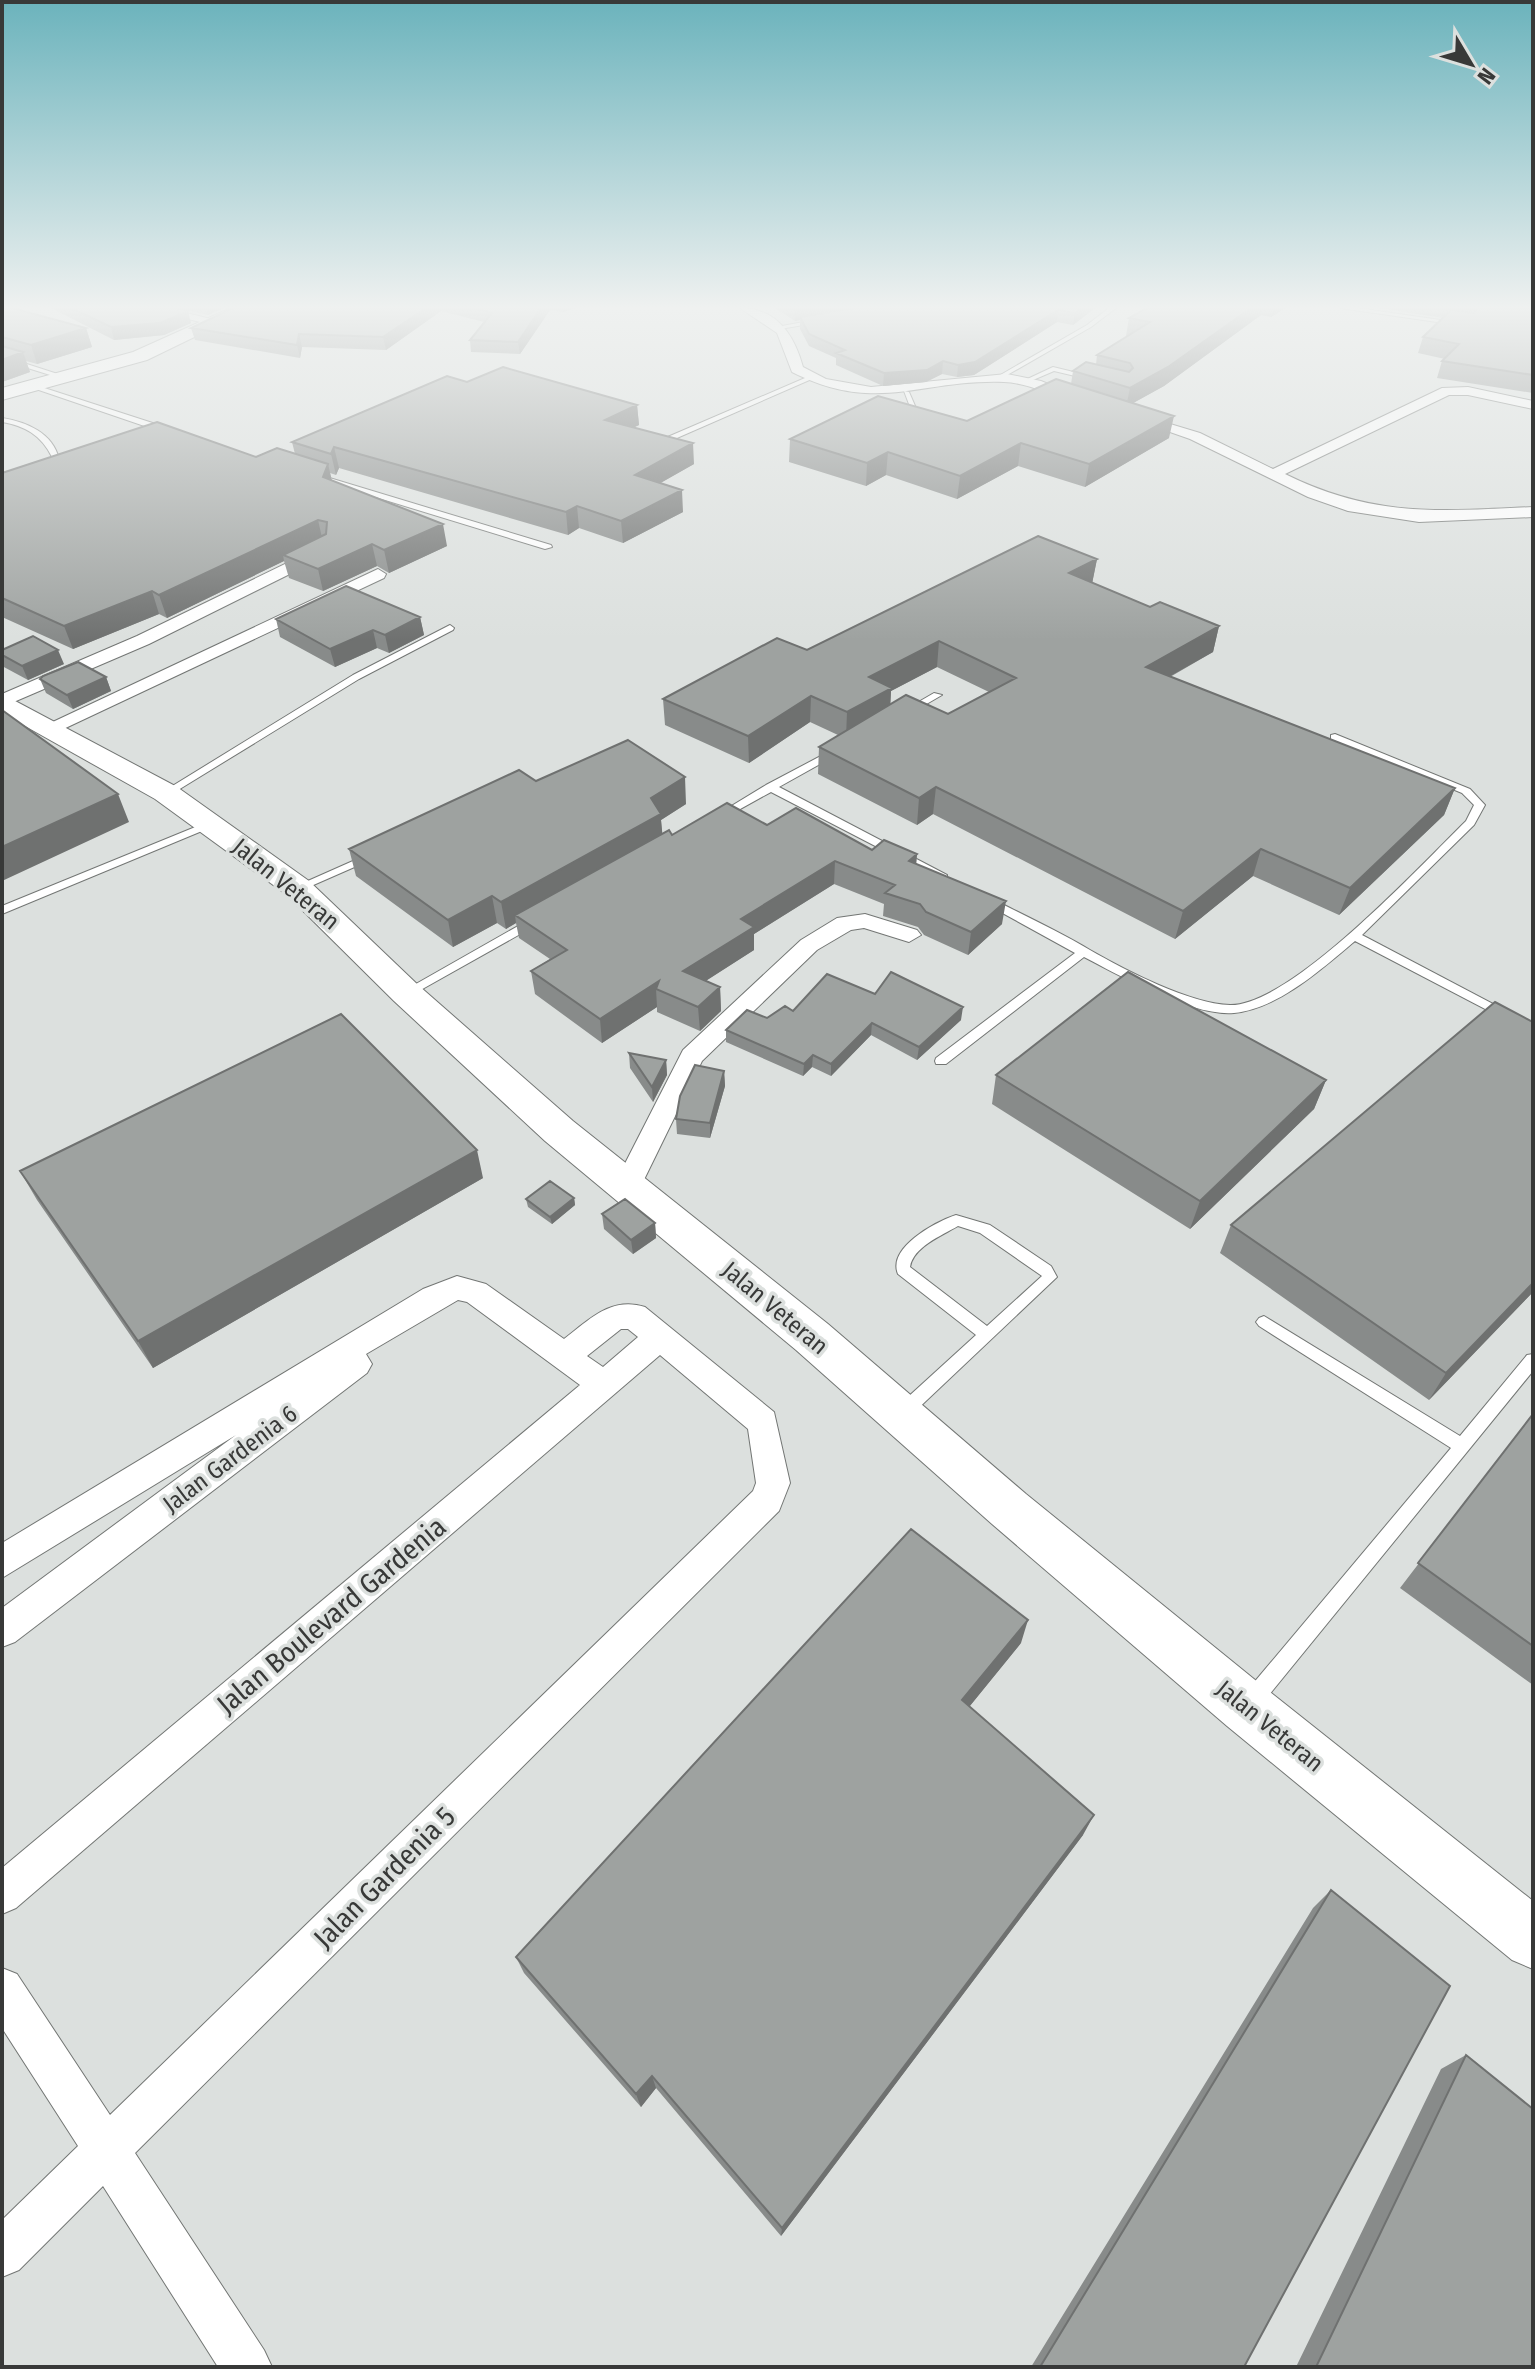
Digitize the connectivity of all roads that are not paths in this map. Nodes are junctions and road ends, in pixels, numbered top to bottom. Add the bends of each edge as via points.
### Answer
1 (132, 419) edge
2 (715, 419) edge
3 (918, 419) edge
4 (1139, 419) edge
5 (1390, 419) edge
6 (2, 420) edge
7 (922, 427) edge
8 (182, 435) edge
9 (667, 439) edge
10 (311, 474) edge
11 (1274, 474) junction
12 (32, 476) edge
13 (1533, 512) edge
14 (548, 547) dead end
15 (324, 550) edge
16 (378, 574) edge
17 (450, 628) dead end
18 (937, 695) dead end
19 (2, 702) edge
20 (895, 718) edge
21 (50, 728) junction
22 (1335, 737) edge
23 (839, 749) edge
24 (770, 787) junction
25 (166, 793) junction
26 (210, 824) junction
27 (702, 826) edge
28 (384, 850) edge
29 (962, 887) edge
30 (298, 888) junction
31 (975, 894) edge
32 (2, 910) edge
33 (541, 917) edge
34 (909, 935) dead end
35 (1352, 935) junction
36 (1085, 951) junction
37 (406, 993) junction
38 (1533, 1030) edge
39 (941, 1061) dead end
40 (627, 1187) junction
41 (457, 1288) junction
42 (1264, 1322) dead end
43 (986, 1334) junction
44 (660, 1337) junction
45 (565, 1356) junction
46 (1533, 1360) edge
47 (604, 1385) junction
48 (900, 1414) junction
49 (1460, 1445) junction
50 (2, 1562) edge
51 (2, 1630) edge
52 (1246, 1707) junction
53 (2, 1894) edge
54 (1533, 1939) edge
55 (2, 1989) edge
56 (106, 2150) junction
57 (2, 2253) edge
58 (247, 2367) edge

1 - 8 lane
2 - 9 lane
3 - 7 lane
4 - 11 street via 1195,436
5 - 11 street
6 - 12 lane via 29,425 48,440 56,457
10 - 14 lane
11 - 13 street via 1313,494 1388,515
15 - 19 street via 143,640
16 - 21 street
17 - 25 lane via 356,677
18 - 20 lane
19 - 21 main road, Jalan Veteran
21 - 25 main road, Jalan Veteran
22 - 35 lane via 1466,791 1480,805 1470,823
23 - 24 lane
24 - 27 lane
24 - 29 lane
25 - 26 main road, Jalan Veteran
26 - 30 main road, Jalan Veteran
26 - 32 lane
28 - 30 lane
30 - 37 main road, Jalan Veteran
31 - 36 lane
33 - 37 lane
34 - 40 street via 865,921 845,923 809,945 692,1056
35 - 36 lane via 1288,989 1233,1010 1174,995
35 - 38 lane
36 - 39 lane
37 - 40 main road, Jalan Veteran
40 - 48 main road, Jalan Veteran
41 - 45 street via 475,1292
41 - 50 street via 434,1297
41 - 51 street, Jalan Gardenia 6
42 - 49 lane
43 - 43 lane via 903,1270 911,1248 956,1220 985,1229 1050,1273
43 - 48 lane
44 - 45 street via 634,1316 614,1317
44 - 47 street, Jalan Boulevard Gardenia
44 - 56 street, Jalan Gardenia 5 via 763,1422 773,1483 767,1500
45 - 47 street
46 - 49 lane
47 - 53 street, Jalan Boulevard Gardenia
48 - 52 main road, Jalan Veteran
49 - 52 lane
52 - 54 main road, Jalan Veteran
55 - 56 street
56 - 57 street, Jalan Gardenia 5
56 - 58 street

